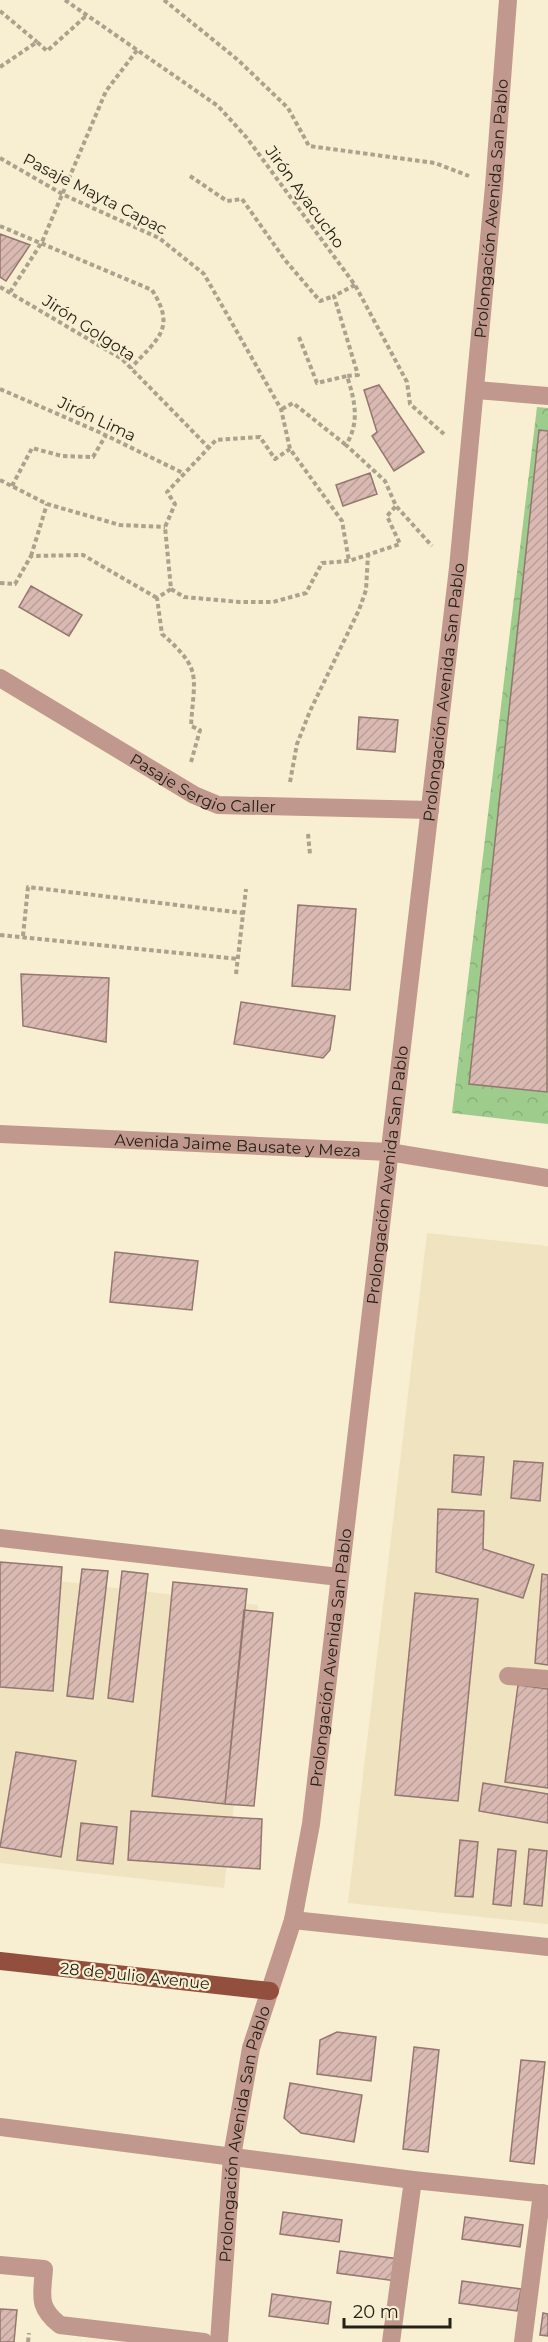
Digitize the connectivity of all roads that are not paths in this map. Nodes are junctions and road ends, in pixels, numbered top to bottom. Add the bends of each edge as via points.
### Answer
1 (508, 0) edge
2 (476, 390) junction
3 (548, 396) edge
4 (0, 678) edge
5 (430, 810) junction
6 (0, 1134) edge
7 (390, 1152) junction
8 (548, 1178) edge
9 (0, 1538) edge
10 (339, 1577) junction
11 (508, 1676) dead end
12 (548, 1679) edge
13 (293, 1920) junction
14 (548, 1947) edge
15 (0, 1961) edge
16 (270, 1991) junction
17 (0, 2127) edge
18 (232, 2156) junction
19 (413, 2180) junction
20 (545, 2194) edge
21 (0, 2265) edge
22 (204, 2342) edge
23 (219, 2342) edge
24 (391, 2342) edge
25 (523, 2342) edge

1 - 2 street, Prolongación Avenida San Pablo
2 - 3 street
2 - 5 street, Prolongación Avenida San Pablo
4 - 5 street, Pasaje Sergio Caller via 218,805
5 - 7 street, Prolongación Avenida San Pablo
6 - 7 street, Avenida Jaime Bausate y Meza
7 - 8 street, Avenida Jaime Bausate y Meza
7 - 10 street, Prolongación Avenida San Pablo
9 - 10 street
10 - 13 street, Prolongación Avenida San Pablo via 311,1824
11 - 12 street
13 - 14 street
13 - 16 street, Prolongación Avenida San Pablo
15 - 16 main road, 28 de Julio Avenue
16 - 18 street, Prolongación Avenida San Pablo via 251,2048
17 - 18 street
18 - 19 street
18 - 23 street, Prolongación Avenida San Pablo
19 - 20 street
19 - 24 street
20 - 25 street
21 - 22 street via 44,2269 42,2302 46,2314 60,2325

